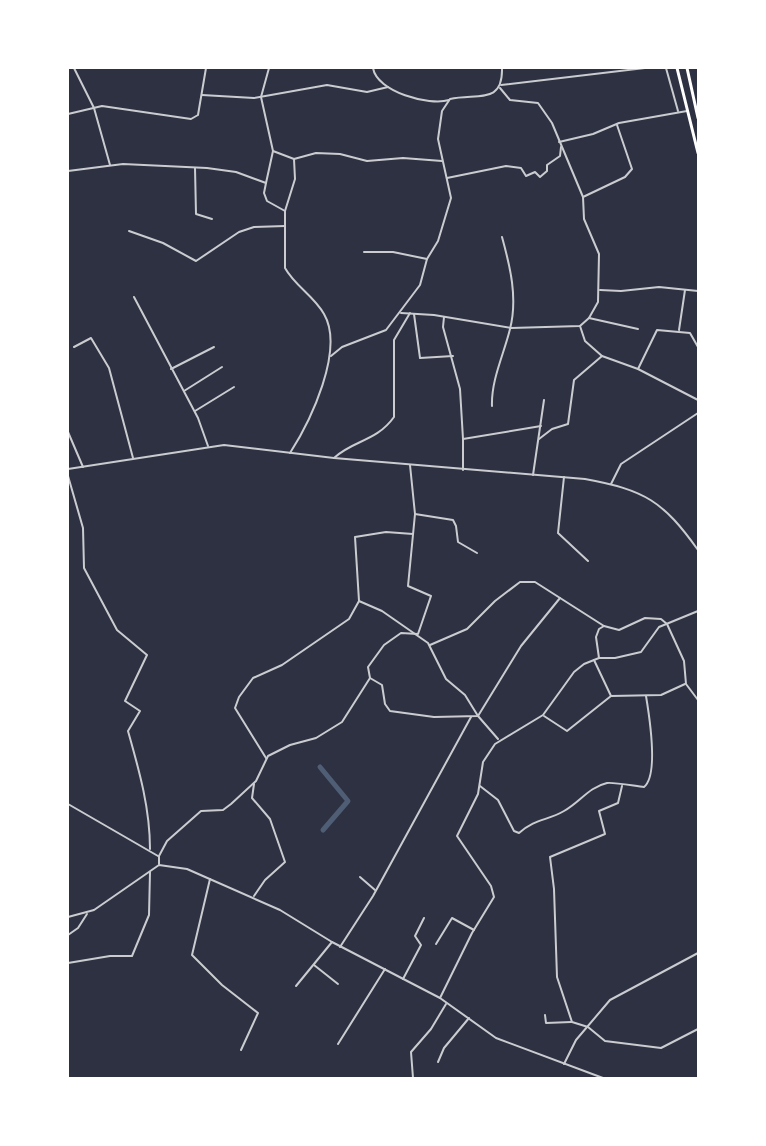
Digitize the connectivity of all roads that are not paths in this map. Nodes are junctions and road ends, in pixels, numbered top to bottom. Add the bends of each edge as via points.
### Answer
1 (74, 68) edge
2 (206, 68) edge
3 (269, 68) edge
4 (373, 68) edge
5 (502, 68) edge
6 (604, 68) edge
7 (645, 68) edge
8 (666, 68) edge
9 (677, 68) edge
10 (687, 68) edge
11 (605, 73) junction
12 (501, 86) junction
13 (388, 87) junction
14 (202, 95) junction
15 (261, 98) junction
16 (450, 99) junction
17 (437, 104) junction
18 (94, 108) junction
19 (442, 111) junction
20 (678, 111) junction
21 (687, 111) junction
22 (68, 114) edge
23 (699, 118) edge
24 (616, 124) junction
25 (559, 142) junction
26 (273, 151) junction
27 (699, 153) edge
28 (294, 159) junction
29 (442, 161) junction
30 (110, 165) junction
31 (195, 168) junction
32 (68, 171) edge
33 (447, 178) junction
34 (266, 183) junction
35 (583, 197) junction
36 (285, 211) junction
37 (212, 219) dead end
38 (285, 226) junction
39 (129, 231) dead end
40 (502, 237) dead end
41 (364, 252) dead end
42 (428, 259) junction
43 (600, 290) junction
44 (685, 290) junction
45 (699, 291) edge
46 (134, 297) dead end
47 (401, 313) junction
48 (412, 313) junction
49 (444, 317) junction
50 (589, 318) junction
51 (580, 326) junction
52 (511, 328) junction
53 (638, 329) dead end
54 (679, 330) junction
55 (74, 347) dead end
56 (214, 347) dead end
57 (699, 347) edge
58 (453, 356) junction
59 (602, 356) junction
60 (331, 357) junction
61 (222, 367) dead end
62 (171, 369) junction
63 (638, 369) junction
64 (234, 387) dead end
65 (184, 392) junction
66 (544, 400) dead end
67 (699, 400) edge
68 (492, 406) dead end
69 (195, 411) junction
70 (699, 413) edge
71 (541, 426) junction
72 (68, 432) edge
73 (463, 439) junction
74 (539, 439) junction
75 (208, 446) junction
76 (290, 453) junction
77 (133, 458) junction
78 (334, 458) junction
79 (410, 465) junction
80 (83, 467) junction
81 (68, 470) edge
82 (463, 470) junction
83 (533, 475) junction
84 (68, 476) edge
85 (564, 477) junction
86 (611, 484) junction
87 (415, 514) junction
88 (413, 534) junction
89 (699, 550) edge
90 (477, 553) dead end
91 (588, 561) dead end
92 (560, 598) junction
93 (360, 601) junction
94 (699, 611) edge
95 (667, 624) junction
96 (604, 626) junction
97 (418, 634) junction
98 (430, 645) junction
99 (599, 658) junction
100 (594, 660) junction
101 (370, 678) junction
102 (686, 684) junction
103 (611, 696) junction
104 (646, 696) junction
105 (699, 700) edge
106 (543, 715) junction
107 (478, 716) junction
108 (471, 717) junction
109 (499, 740) junction
110 (266, 758) junction
111 (254, 784) junction
112 (480, 786) junction
113 (622, 786) junction
114 (68, 804) edge
115 (150, 849) junction
116 (159, 856) junction
117 (159, 865) junction
118 (150, 872) junction
119 (360, 877) dead end
120 (210, 879) junction
121 (376, 890) junction
122 (253, 898) junction
123 (87, 914) junction
124 (68, 917) edge
125 (424, 918) dead end
126 (474, 930) junction
127 (68, 935) edge
128 (332, 942) junction
129 (436, 944) dead end
130 (340, 947) junction
131 (699, 953) edge
132 (68, 963) edge
133 (314, 965) junction
134 (385, 969) junction
135 (403, 979) junction
136 (338, 984) dead end
137 (296, 986) dead end
138 (440, 998) junction
139 (446, 1003) junction
140 (545, 1015) dead end
141 (469, 1018) junction
142 (572, 1022) junction
143 (588, 1027) junction
144 (699, 1029) edge
145 (338, 1044) dead end
146 (241, 1050) dead end
147 (438, 1062) dead end
148 (564, 1064) junction
149 (584, 1072) junction
150 (413, 1078) edge
151 (583, 1078) edge
152 (603, 1078) edge

1 - 18 street
2 - 14 street
3 - 15 street
4 - 13 street
5 - 12 street
6 - 11 street
7 - 11 street
8 - 20 street
9 - 21 highway
10 - 23 highway
11 - 12 street
12 - 16 street via 489,95
12 - 25 street via 510,100 541,105
13 - 15 street via 367,92 327,85
13 - 17 street
14 - 15 street
14 - 18 street via 198,115 191,119 156,112
15 - 26 street
16 - 17 street
16 - 19 street
17 - 19 street
18 - 22 street
18 - 30 street
19 - 29 street via 438,139
20 - 21 street
20 - 24 street
21 - 27 highway
24 - 25 street via 589,136
24 - 35 street via 632,169 625,177
25 - 33 street via 560,156 547,165 547,171 540,177 535,172 526,176 521,168 509,166
25 - 35 street
26 - 28 street
26 - 34 street
28 - 29 street via 316,153 367,161
28 - 36 street via 295,179
29 - 33 street
30 - 31 street
30 - 32 street
31 - 34 street via 236,172
31 - 37 street via 196,214
33 - 42 street via 449,207
34 - 36 street via 267,201
35 - 43 street via 584,219 599,254
36 - 38 street
38 - 39 street via 254,227 239,232 196,261
38 - 60 street via 285,268 326,315
40 - 52 street via 514,292
41 - 42 street via 393,252
42 - 47 street via 420,285
43 - 44 street
43 - 50 street
44 - 45 street
44 - 54 street
46 - 62 street
47 - 48 street
47 - 60 street via 382,332 349,343
48 - 49 street
48 - 58 street via 420,358
48 - 78 street via 394,340 394,417 369,440
49 - 52 street
49 - 58 street via 443,327
50 - 51 street
50 - 53 street
51 - 52 street
51 - 59 street via 585,341
52 - 68 street via 491,390
54 - 57 street via 690,333
54 - 63 street via 656,331
55 - 77 street via 91,338 108,364
56 - 62 street
58 - 73 street via 460,389
59 - 63 street
59 - 74 street via 574,380 568,424
60 - 76 street via 305,429
61 - 65 street
62 - 65 street
63 - 67 street
64 - 69 street
65 - 69 street
66 - 71 street
69 - 75 street
70 - 86 street via 621,464
71 - 73 street
71 - 74 street
72 - 80 street
73 - 82 street
74 - 83 street
75 - 76 street
75 - 77 street
76 - 78 street
77 - 80 street
78 - 79 street
79 - 82 street
79 - 87 street
80 - 81 street
82 - 83 street
83 - 85 street
84 - 115 street via 83,528 84,568 117,630 147,655 125,701 140,711 128,731 146,797
85 - 86 street
85 - 91 street via 558,533
86 - 89 street via 637,492 667,510
87 - 88 street
87 - 90 street via 453,520 458,542
88 - 93 street via 386,532 356,537
88 - 97 street via 408,586 431,596
92 - 96 street
92 - 98 street via 535,582 520,582 467,629
92 - 107 street via 521,646
93 - 97 street
93 - 110 street via 349,620 282,665 257,674 239,697 236,708
94 - 95 street
95 - 96 street via 652,618 624,629
95 - 99 street via 656,630 641,652
95 - 102 street via 685,664
96 - 99 street via 596,637
97 - 98 street
97 - 101 street via 401,633 384,645 368,667
98 - 107 street via 446,679 465,695
99 - 100 street
100 - 103 street
100 - 106 street via 574,672
101 - 108 street via 382,685 390,711
101 - 110 street via 338,725
102 - 104 street via 664,694
102 - 105 street
103 - 104 street
103 - 106 street via 566,731
104 - 113 street via 651,731 649,780 644,787
106 - 109 street
107 - 108 street
107 - 109 street
108 - 121 street
109 - 112 street via 483,762
110 - 111 street
111 - 116 street via 223,810 201,811 167,841
111 - 122 street via 252,798 270,819 285,862
112 - 113 street via 498,800 514,831 519,833 534,821 563,812 587,792 606,783
112 - 126 street via 457,836 494,891 491,904
113 - 142 street via 618,803 599,811 605,834 550,857 557,977
114 - 115 street
115 - 116 street
116 - 117 street
117 - 118 street
117 - 120 street via 187,869
118 - 123 street
118 - 132 street via 148,915 132,956
119 - 121 street
120 - 122 street
120 - 146 street via 192,955 257,1012
121 - 130 street
122 - 128 street
123 - 124 street
123 - 127 street
125 - 135 street via 415,936 421,945
126 - 129 street via 452,918
126 - 138 street
128 - 130 street
128 - 133 street
130 - 134 street
131 - 143 street via 610,1000
133 - 136 street
133 - 137 street
134 - 135 street
134 - 145 street
135 - 138 street
138 - 139 street
139 - 141 street
139 - 150 street via 411,1052
140 - 142 street via 546,1023
141 - 147 street via 444,1048
141 - 148 street via 496,1038
142 - 143 street
143 - 144 street via 605,1041 661,1048
143 - 148 street
148 - 149 street
149 - 151 street
149 - 152 street

